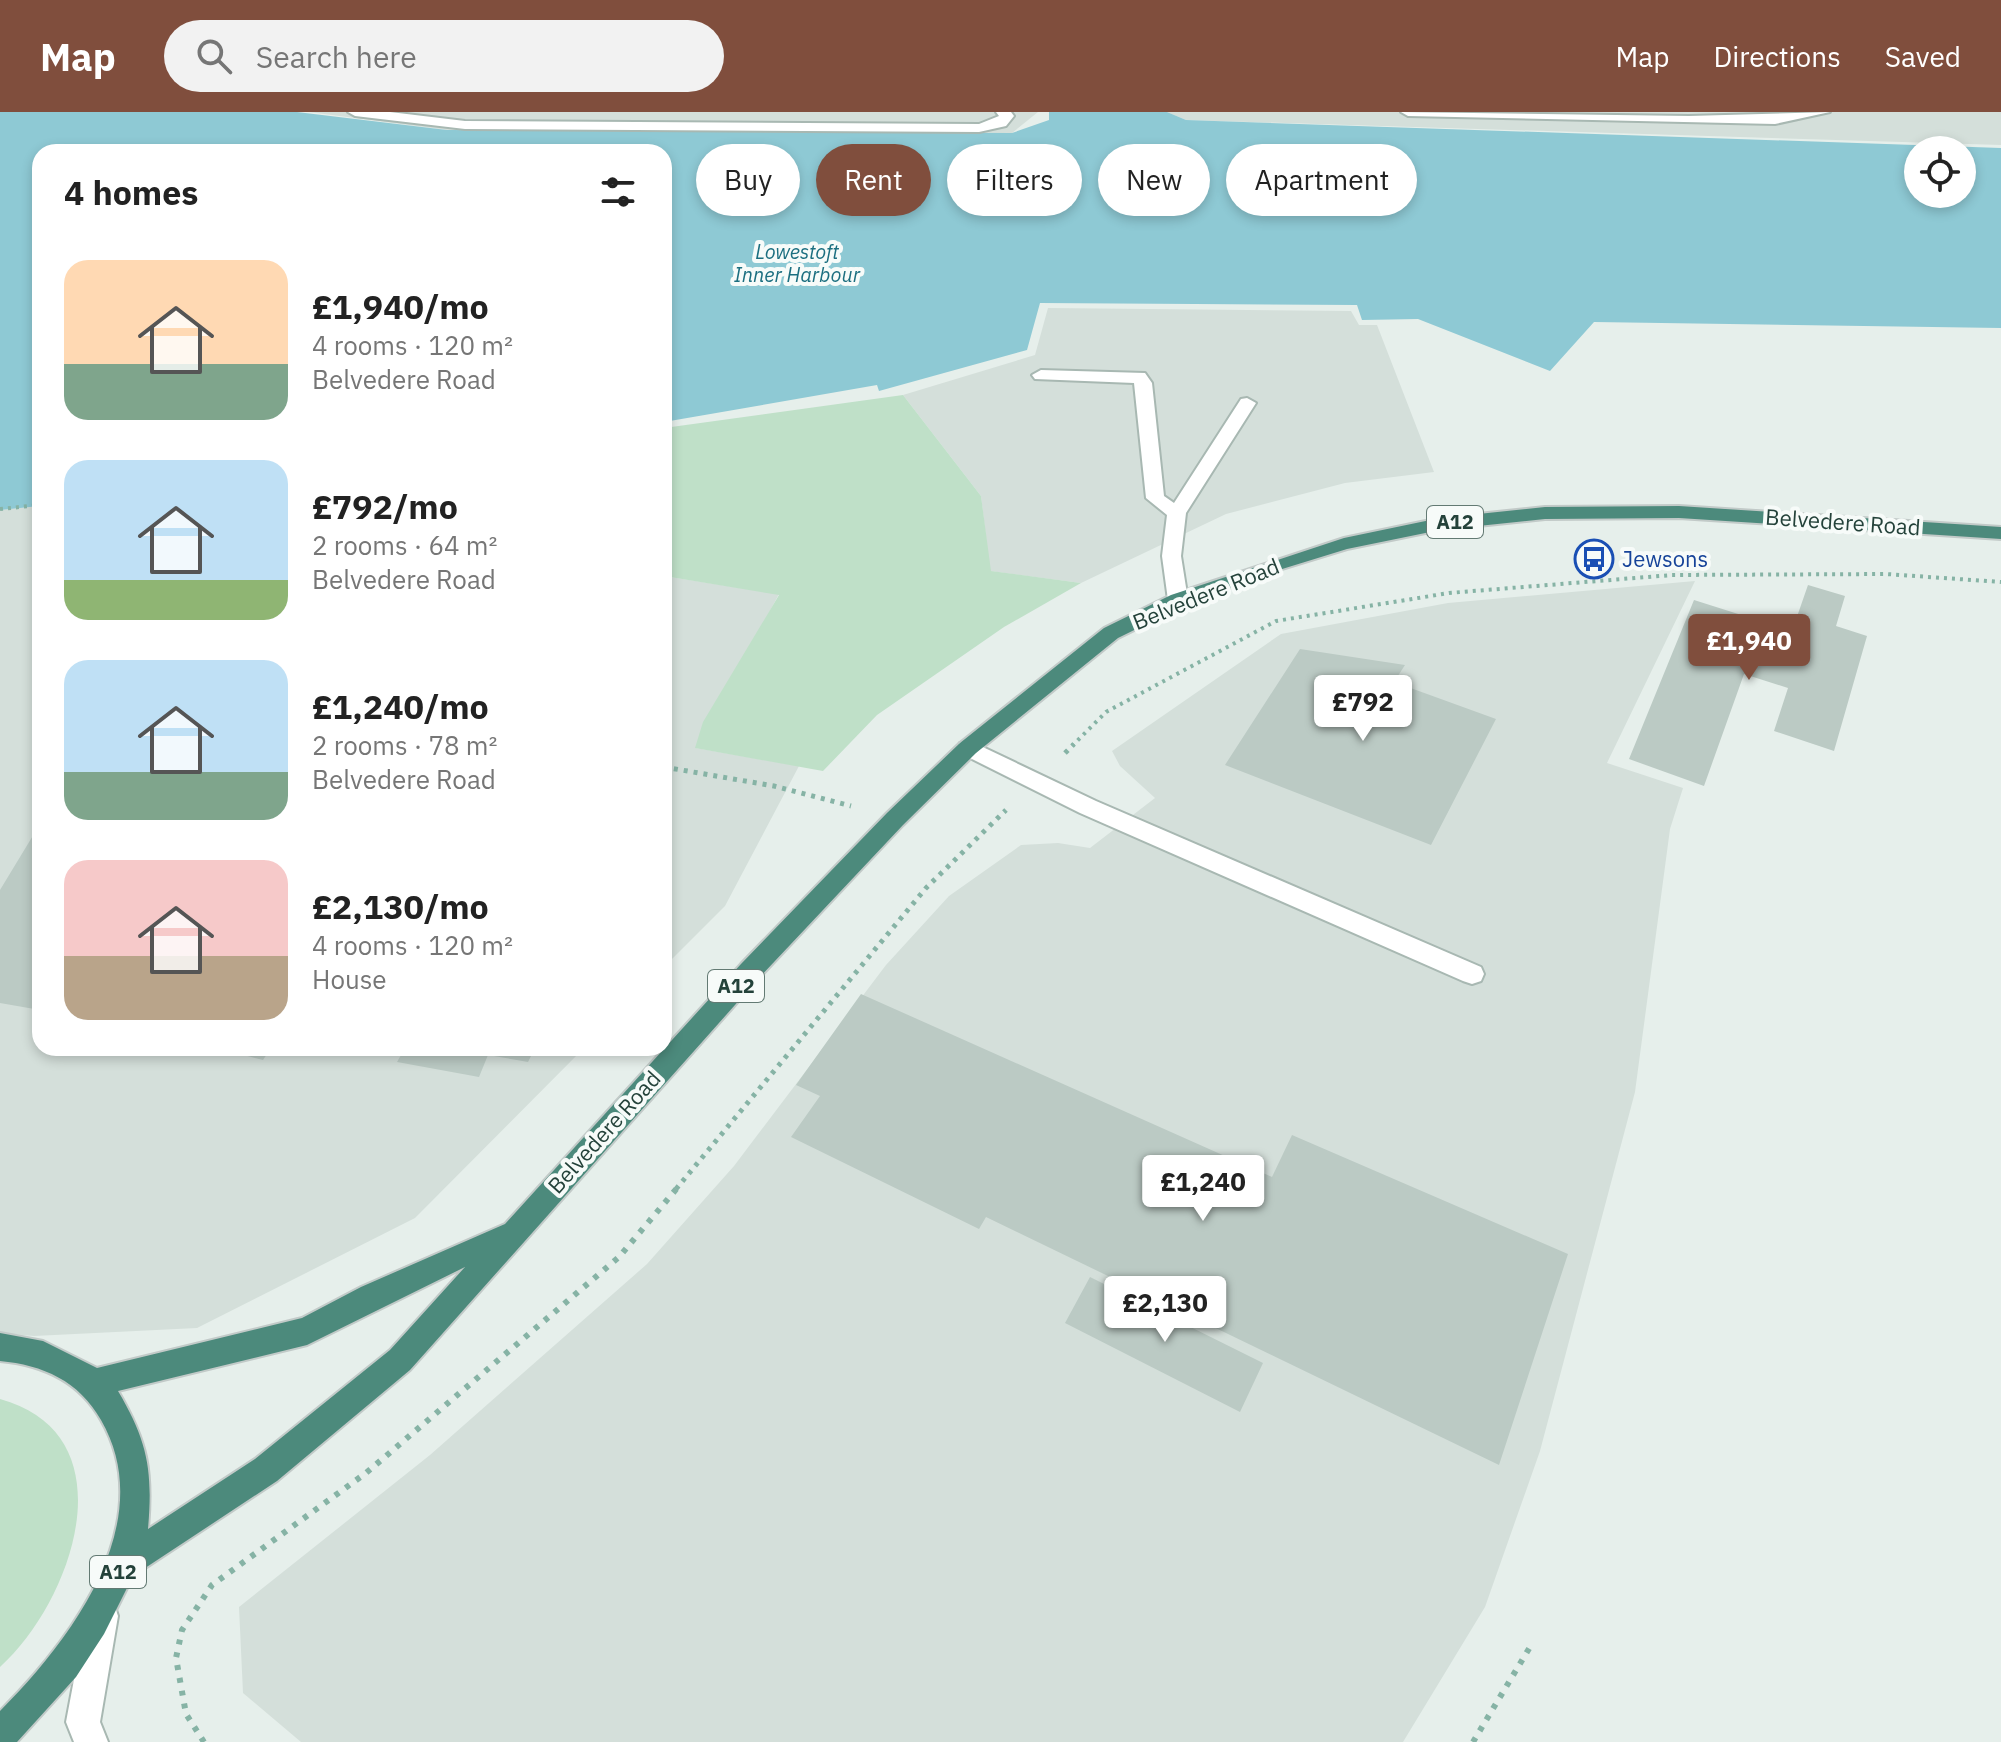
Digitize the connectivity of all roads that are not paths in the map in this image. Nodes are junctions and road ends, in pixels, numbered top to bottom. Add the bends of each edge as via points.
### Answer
1 (355, 112) edge
2 (1003, 112) edge
3 (1408, 112) edge
4 (1823, 112) edge
5 (1041, 375) dead end
6 (1247, 403) dead end
7 (1177, 513) junction
8 (2001, 533) edge
9 (1178, 600) junction
10 (968, 748) junction
11 (1472, 974) dead end
12 (513, 1232) junction
13 (0, 1347) edge
14 (93, 1383) junction
15 (122, 1564) junction
16 (104, 1606) junction
17 (0, 1735) edge
18 (91, 1742) edge

1 - 2 street via 465,125 979,128 1001,123 1007,116
3 - 4 street via 1689,120 1775,120
5 - 7 street via 1139,377 1155,498
6 - 7 street
7 - 9 street via 1170,566
8 - 9 highway, Belvedere Road / A12 via 1679,512 1545,513 1440,524 1344,544
9 - 10 highway, Belvedere Road / A12 via 1111,633
10 - 11 street
10 - 12 highway, Belvedere Road / A12 via 750,971
12 - 14 highway, Belvedere Road / A12 via 307,1331
12 - 15 highway, Belvedere Road / A12 via 400,1360 266,1470
13 - 14 highway, A12 via 42,1355
14 - 15 highway, A12 via 115,1409 129,1441 135,1478 133,1519
15 - 16 highway, A12
16 - 17 highway, A12 via 42,1695
16 - 18 street via 83,1722

